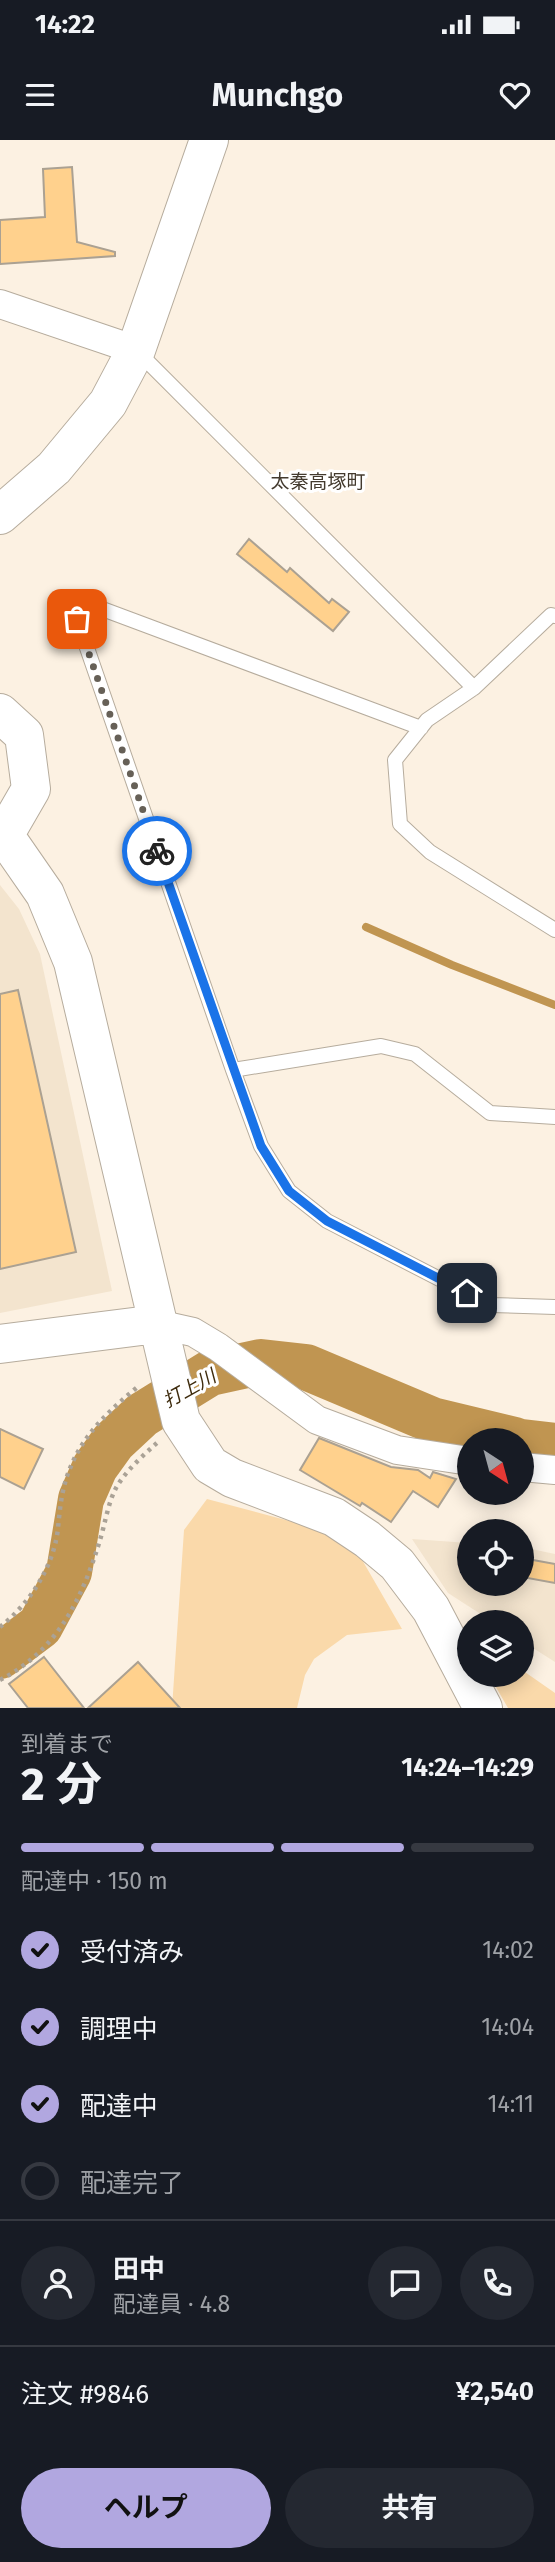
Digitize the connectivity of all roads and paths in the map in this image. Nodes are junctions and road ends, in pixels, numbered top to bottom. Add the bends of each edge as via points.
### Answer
1 (209, 140) edge
2 (0, 304) edge
3 (136, 350) junction
4 (0, 515) edge
5 (555, 616) edge
6 (474, 688) junction
7 (0, 713) edge
8 (421, 728) junction
9 (3, 832) edge
10 (555, 930) edge
11 (233, 1070) junction
12 (555, 1117) edge
13 (555, 1307) edge
14 (157, 1324) junction
15 (0, 1344) edge
16 (156, 1372) junction
17 (171, 1430) junction
18 (457, 1459) edge
19 (534, 1467) edge
20 (555, 1470) edge
21 (0, 1628) edge
22 (0, 1680) edge
23 (483, 1708) edge

1 - 3 street
2 - 3 street
3 - 4 street via 108,403 90,425 54,468
3 - 6 lane
5 - 6 lane
6 - 8 lane
7 - 9 street via 24,734 31,789
8 - 10 lane via 395,760 400,824 430,852
8 - 11 lane via 89,604 77,619
9 - 14 street via 46,894 73,962
11 - 12 lane via 381,1046 415,1055 490,1113
11 - 13 lane via 261,1146 289,1191 327,1221 490,1305
14 - 15 street
14 - 16 street
14 - 18 street via 193,1332 317,1420 397,1450
16 - 17 street
16 - 21 path via 96,1425 71,1465 58,1506 58,1530 49,1562 31,1596
17 - 22 path via 116,1488 73,1613 39,1654
17 - 23 street via 210,1465 334,1517 397,1564 431,1609
19 - 20 street

